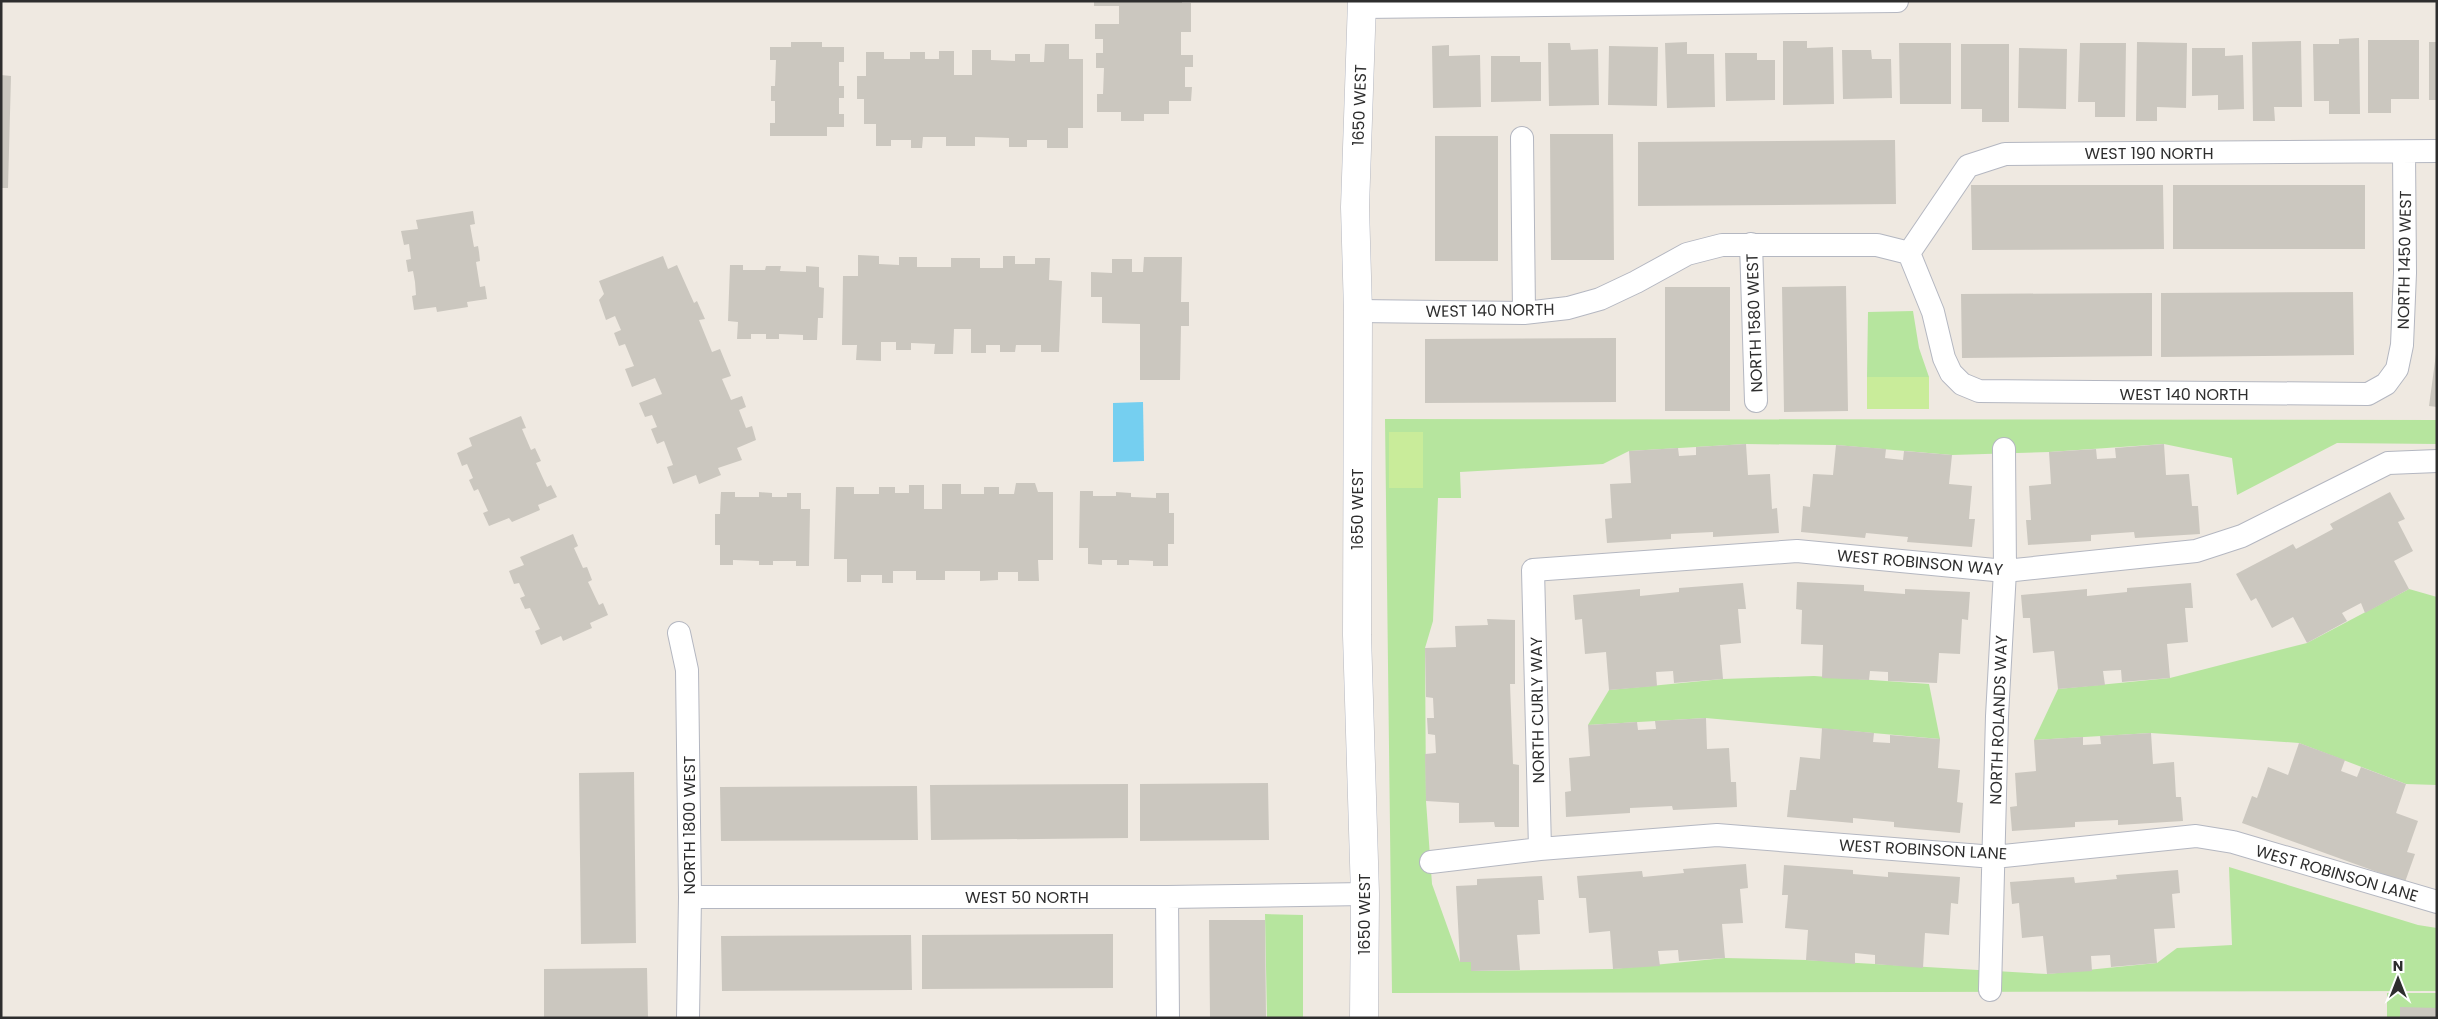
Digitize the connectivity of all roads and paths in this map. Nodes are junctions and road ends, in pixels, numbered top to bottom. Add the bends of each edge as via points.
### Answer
1 (1897, 1) edge
2 (1543, 3) edge
3 (1362, 4) edge
4 (1522, 138) dead end
5 (2404, 152) junction
6 (2437, 152) edge
7 (1751, 244) junction
8 (1909, 253) junction
9 (1358, 311) junction
10 (1524, 312) junction
11 (2397, 369) joint
12 (1756, 401) dead end
13 (2004, 449) dead end
14 (2437, 461) edge
15 (1534, 570) joint
16 (2005, 571) junction
17 (679, 633) dead end
18 (1540, 849) junction
19 (1994, 857) junction
20 (1430, 862) dead end
21 (1365, 894) junction
22 (1167, 896) junction
23 (690, 897) junction
24 (2437, 902) edge
25 (1990, 990) dead end
26 (688, 1018) edge
27 (1168, 1018) edge
28 (1364, 1018) edge

1 - 2 street
2 - 3 street
3 - 9 street, 1650 WEST via 1355,207
4 - 10 street
5 - 6 street, WEST 190 NORTH
5 - 8 street, WEST 190 NORTH via 2005,154 1968,166
5 - 11 street, NORTH 1450 WEST via 2404,323
7 - 8 street, WEST 140 NORTH via 1877,245
7 - 10 street, WEST 140 NORTH via 1722,245 1687,254 1600,299 1568,308
7 - 12 street, NORTH 1580 WEST
8 - 11 street, WEST 140 NORTH via 1933,312 1951,373 1962,384 1979,391 2368,394 2386,384
9 - 10 street, WEST 140 NORTH
9 - 21 street, 1650 WEST via 1357,635
13 - 16 street, NORTH ROLANDS WAY
14 - 16 street, WEST ROBINSON WAY via 2388,463 2242,536 2196,551
15 - 16 street, WEST ROBINSON WAY via 1797,551
15 - 18 street, NORTH CURLY WAY
16 - 19 street, NORTH ROLANDS WAY
17 - 23 street, NORTH 1800 WEST via 687,670
18 - 19 street, WEST ROBINSON LANE via 1716,835
18 - 20 street, WEST ROBINSON LANE
19 - 24 street, WEST ROBINSON LANE via 2196,836 2233,842
19 - 25 street, NORTH ROLANDS WAY
21 - 22 street, WEST 50 NORTH
21 - 28 street, 1650 WEST
22 - 23 street, WEST 50 NORTH
22 - 27 street
23 - 26 street, NORTH 1800 WEST

